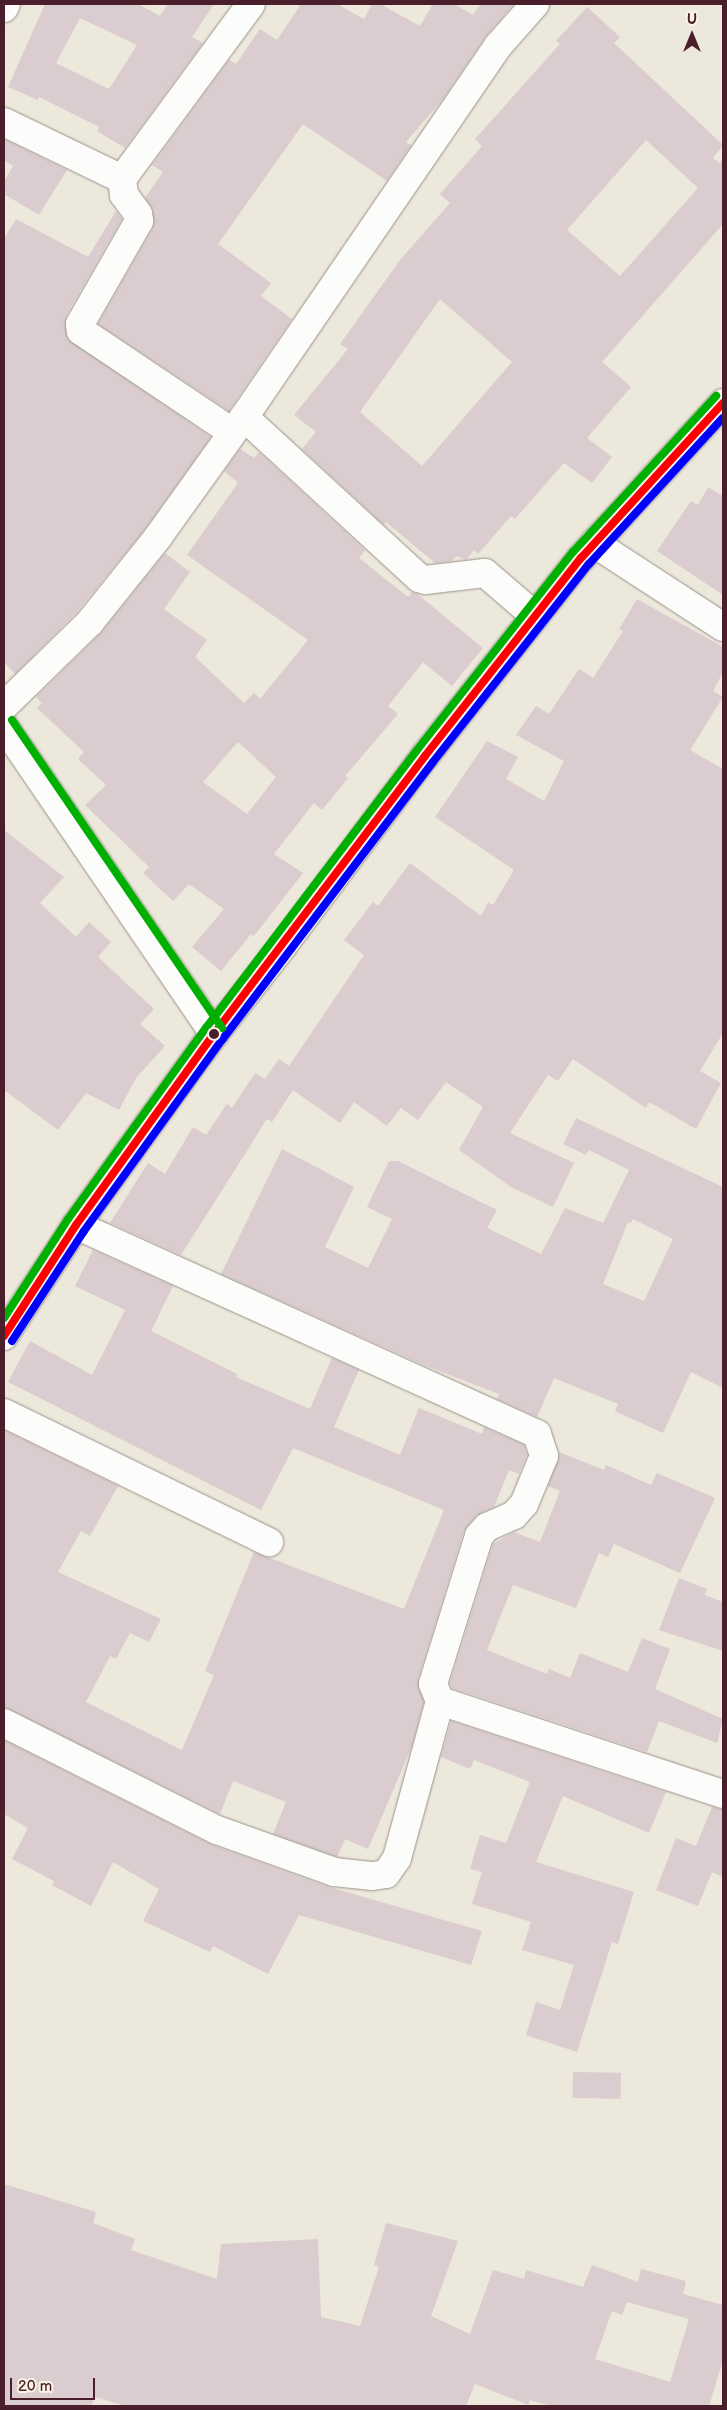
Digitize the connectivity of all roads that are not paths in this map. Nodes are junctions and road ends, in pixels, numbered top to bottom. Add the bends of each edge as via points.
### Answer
1 (6, 4) edge
2 (251, 4) edge
3 (535, 4) edge
4 (4, 8) edge
5 (4, 122) edge
6 (122, 179) junction
7 (723, 403) edge
8 (238, 424) junction
9 (594, 543) junction
10 (535, 616) junction
11 (723, 627) edge
12 (4, 706) edge
13 (4, 726) edge
14 (214, 1034) junction
15 (76, 1225) junction
16 (4, 1336) edge
17 (4, 1413) edge
18 (269, 1542) dead end
19 (440, 1701) junction
20 (4, 1723) edge
21 (723, 1794) edge

1 - 4 street
2 - 6 street
3 - 8 street via 498,46
5 - 6 street
6 - 8 street via 124,195 138,214 139,221 80,324 80,331
7 - 9 street
8 - 10 street via 419,578 485,573
8 - 12 street via 158,536 90,622
9 - 10 street
9 - 11 street
10 - 14 street
13 - 14 street
14 - 15 street
15 - 16 street
15 - 19 street via 537,1434 544,1456 524,1504 514,1515 487,1527 478,1536 433,1684
17 - 18 street
19 - 20 street via 397,1858 386,1874 372,1876 334,1872 217,1830
19 - 21 street

